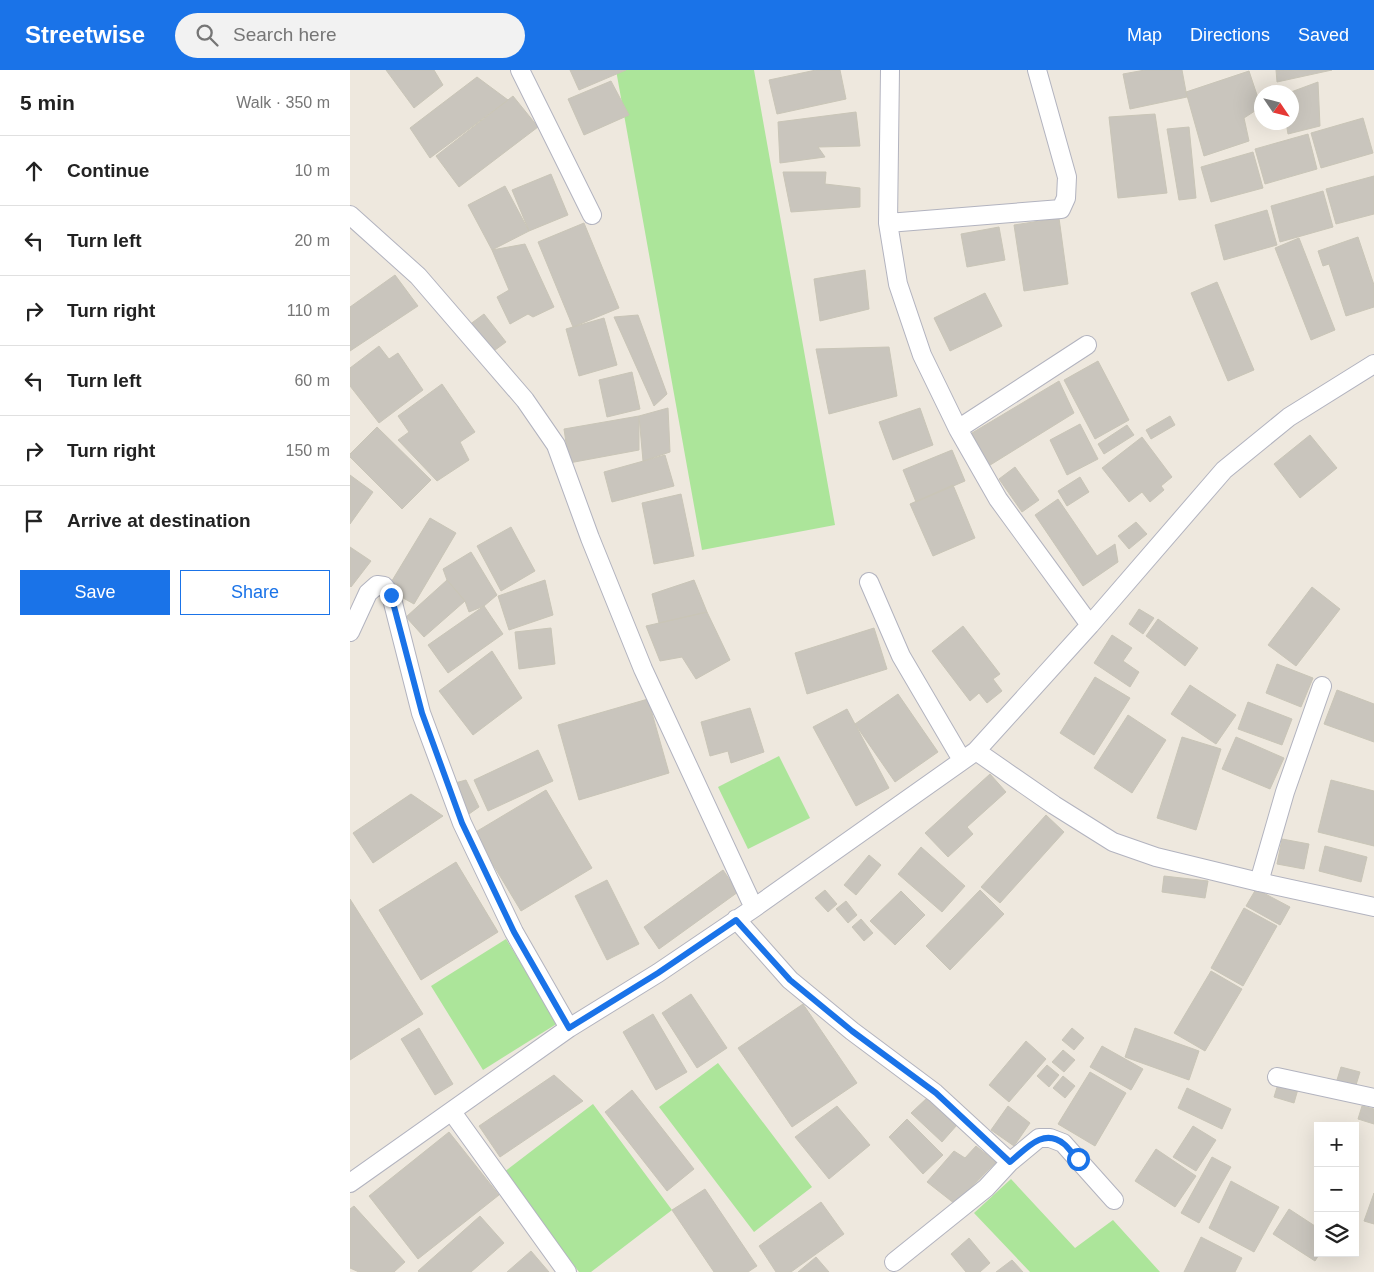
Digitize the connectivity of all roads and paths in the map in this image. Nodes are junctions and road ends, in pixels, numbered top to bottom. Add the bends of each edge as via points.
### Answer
1 (520, 70) edge
2 (890, 70) edge
3 (1037, 70) edge
4 (350, 215) edge
5 (592, 215) dead end
6 (888, 223) junction
7 (1087, 345) dead end
8 (1374, 364) edge
9 (958, 429) junction
10 (868, 582) dead end
11 (1090, 625) junction
12 (350, 632) edge
13 (1322, 686) dead end
14 (969, 756) junction
15 (1259, 882) junction
16 (1374, 907) edge
17 (754, 908) junction
18 (736, 920) junction
19 (569, 1028) junction
20 (1277, 1077) dead end
21 (1374, 1098) edge
22 (452, 1112) junction
23 (1010, 1162) junction
24 (350, 1182) edge
25 (1114, 1200) dead end
26 (894, 1262) dead end
27 (567, 1272) edge

1 - 5 street
2 - 6 street
3 - 6 street via 1066,177 1066,198 1061,209
4 - 17 street via 418,276 525,400 556,446 643,669
6 - 9 street via 898,284 922,354
7 - 9 street
8 - 11 street via 1289,417 1224,470
9 - 11 street via 998,499
10 - 14 street via 901,656
11 - 14 street
12 - 19 street via 368,593 377,585 384,586 391,595 422,713 462,823 514,932
13 - 15 street via 1285,792
14 - 15 street via 1113,842 1156,857
14 - 17 street
15 - 16 street
17 - 18 street
18 - 19 street
18 - 23 street via 790,980 936,1093
19 - 22 street
20 - 21 street
22 - 24 street
22 - 27 street
23 - 25 street via 1039,1138 1050,1138 1064,1144
23 - 26 street via 986,1188

